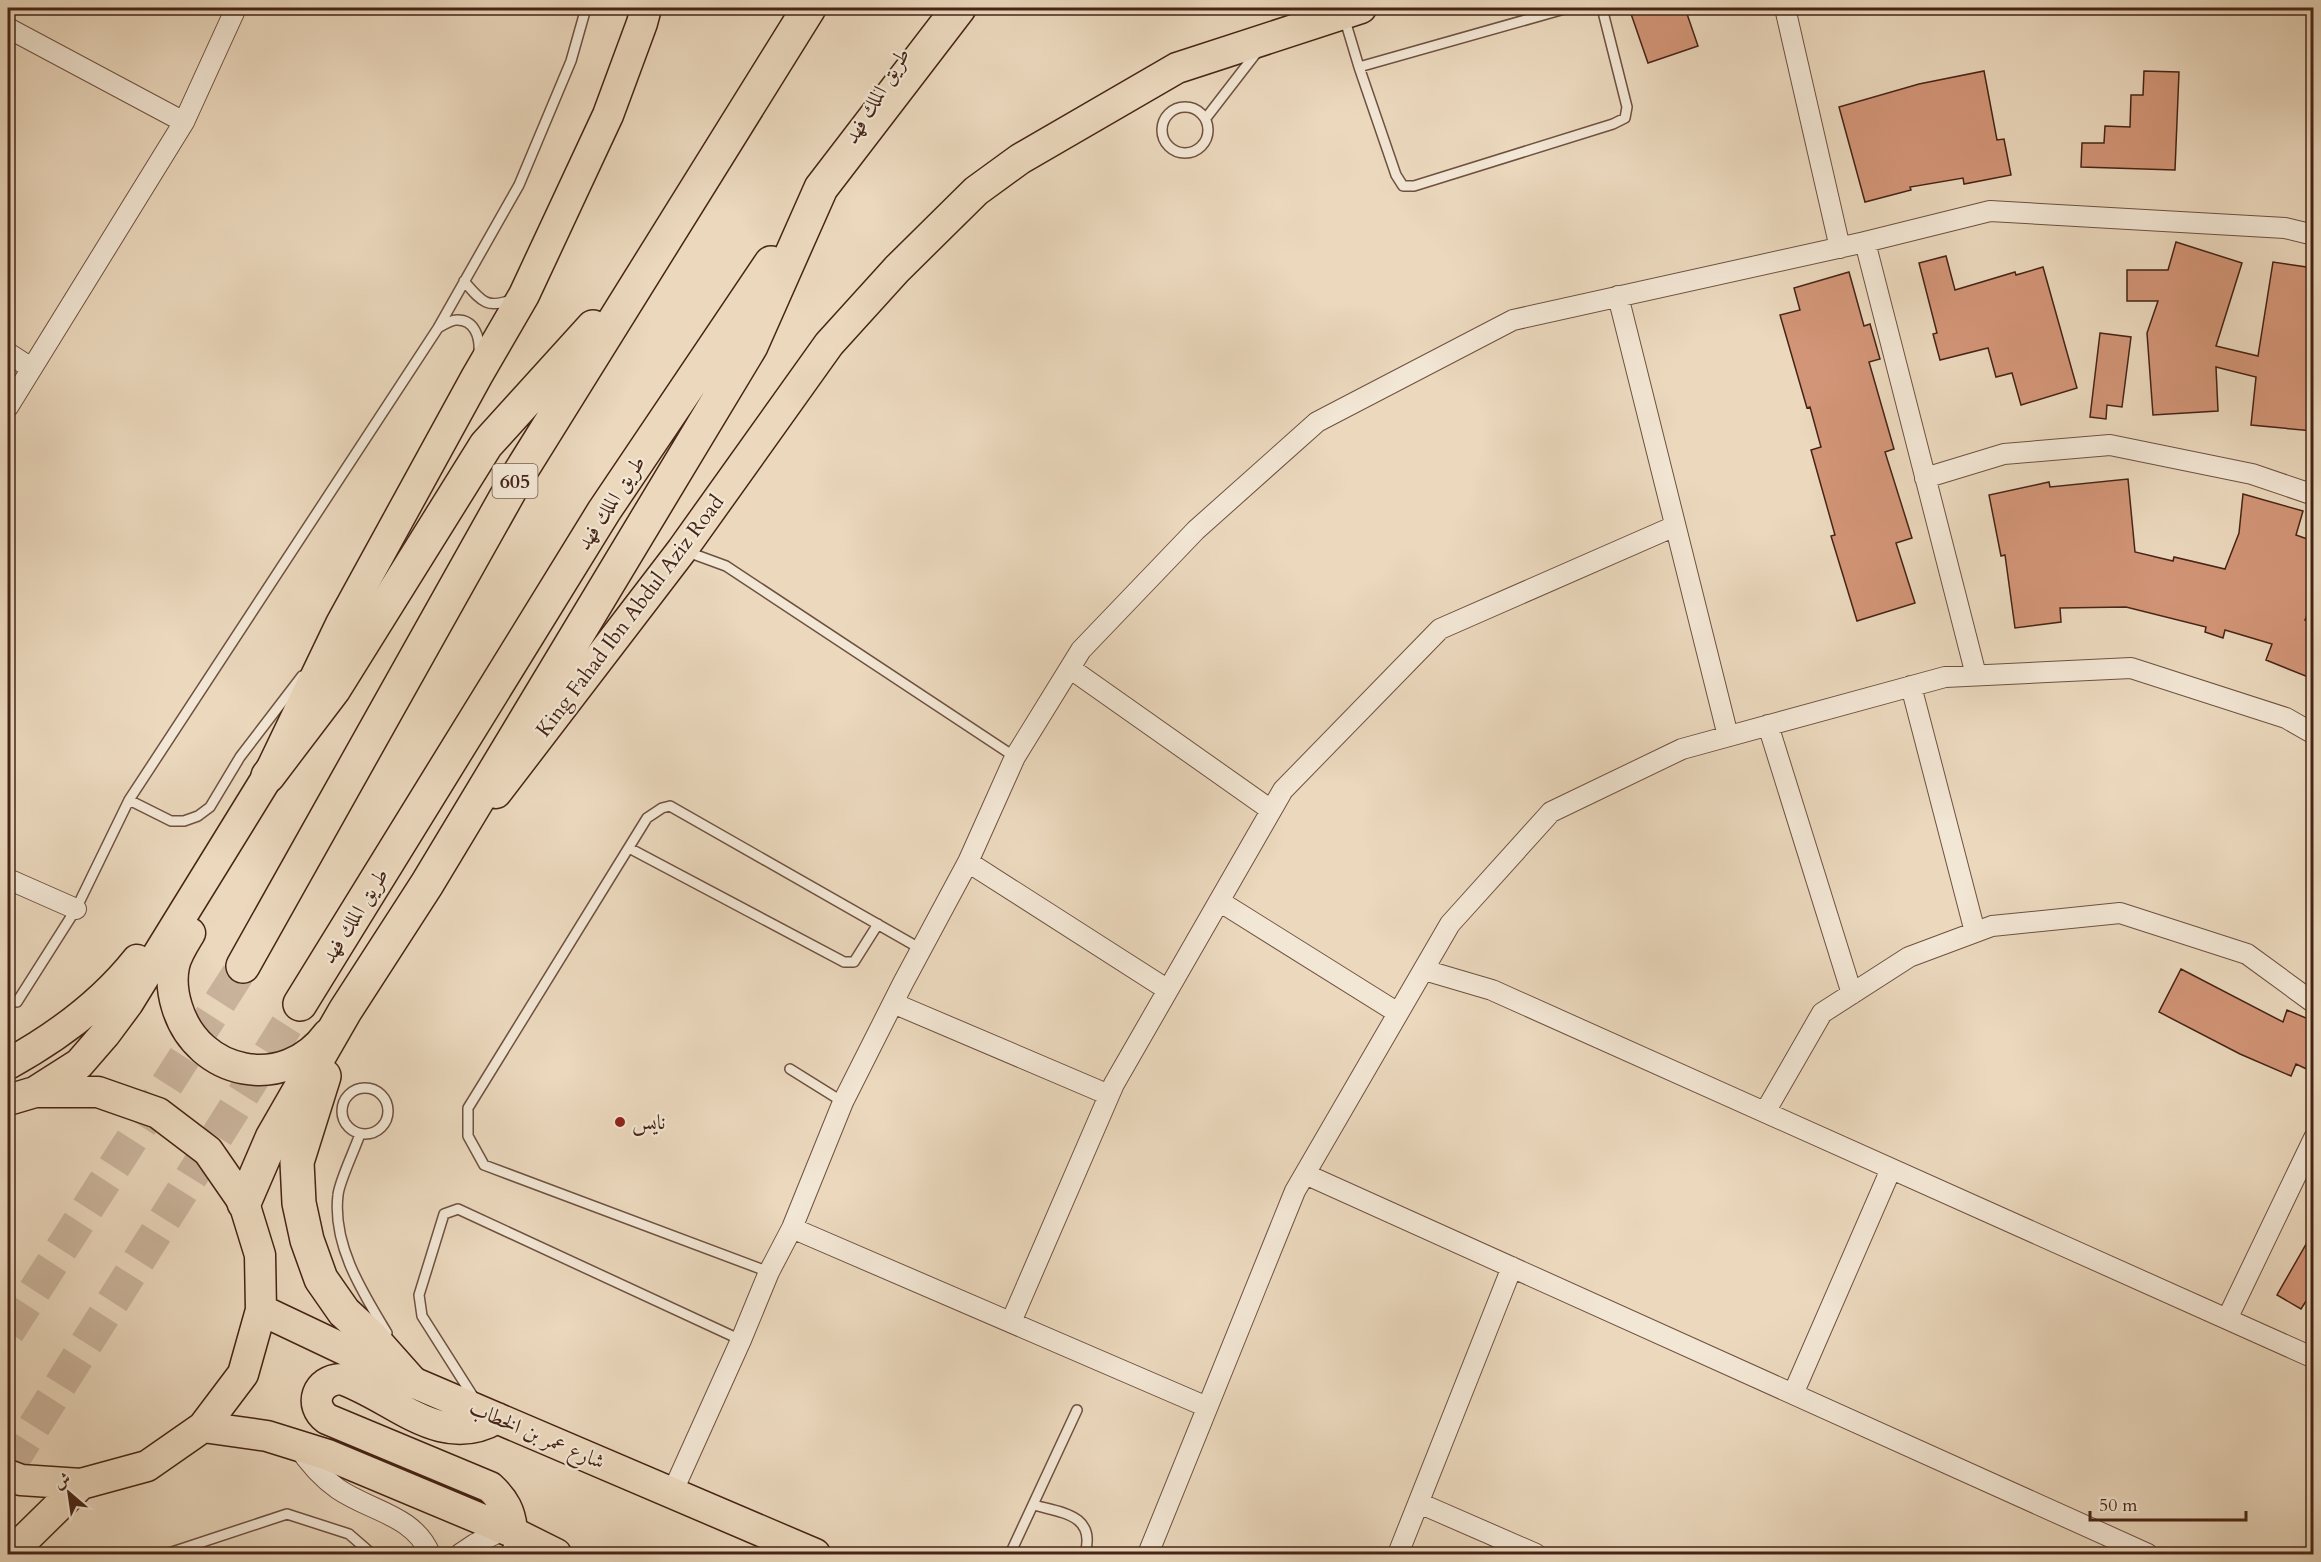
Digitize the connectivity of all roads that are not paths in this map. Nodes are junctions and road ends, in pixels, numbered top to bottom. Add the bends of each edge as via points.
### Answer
1 (236, 8) edge
2 (586, 8) edge
3 (646, 8) edge
4 (809, 8) edge
5 (932, 8) edge
6 (959, 8) edge
7 (1568, 8) edge
8 (1602, 8) edge
9 (1785, 8) edge
10 (1352, 10) edge
11 (8, 28) edge
12 (1270, 36) junction
13 (1359, 67) junction
14 (1206, 117) junction
15 (184, 122) junction
16 (821, 188) junction
17 (2313, 235) edge
18 (1865, 242) junction
19 (1840, 248) junction
20 (648, 265) junction
21 (464, 281) junction
22 (524, 295) junction
23 (1618, 296) junction
24 (438, 328) junction
25 (8, 353) edge
26 (31, 368) junction
27 (477, 376) junction
28 (8, 407) edge
29 (1925, 478) junction
30 (2313, 495) edge
31 (1675, 526) junction
32 (682, 550) junction
33 (342, 624) junction
34 (312, 662) dead end
35 (1071, 669) junction
36 (305, 671) dead end
37 (1976, 675) junction
38 (1911, 686) junction
39 (1768, 725) junction
40 (2313, 734) edge
41 (1728, 736) junction
42 (1015, 757) junction
43 (262, 786) junction
44 (129, 800) junction
45 (1271, 810) junction
46 (629, 848) junction
47 (221, 854) junction
48 (968, 862) junction
49 (8, 879) edge
50 (427, 884) junction
51 (1220, 901) junction
52 (76, 909) junction
53 (878, 924) junction
54 (1975, 932) junction
55 (921, 949) junction
56 (243, 966) tunnel mouth
57 (1424, 970) junction
58 (1168, 990) junction
59 (1852, 994) junction
60 (17, 1002) dead end
61 (893, 1003) junction
62 (2313, 1003) edge
63 (300, 1004) tunnel mouth
64 (345, 1011) junction
65 (1398, 1013) junction
66 (8, 1064) edge
67 (790, 1070) dead end
68 (1109, 1095) junction
69 (21, 1096) edge
70 (843, 1102) junction
71 (1765, 1112) junction
72 (360, 1134) junction
73 (2313, 1138) edge
74 (1891, 1169) junction
75 (1305, 1174) junction
76 (244, 1203) junction
77 (792, 1228) junction
78 (1512, 1268) junction
79 (769, 1272) junction
80 (261, 1310) junction
81 (2227, 1319) junction
82 (1011, 1322) junction
83 (741, 1340) junction
84 (394, 1345) dead end
85 (2313, 1358) edge
86 (409, 1373) junction
87 (1792, 1394) junction
88 (1208, 1407) junction
89 (1077, 1410) dead end
90 (490, 1415) junction
91 (204, 1427) junction
92 (297, 1444) junction
93 (8, 1475) edge
94 (81, 1484) junction
95 (672, 1493) junction
96 (1419, 1503) junction
97 (1034, 1505) junction
98 (508, 1538) edge
99 (2138, 1552) edge
100 (14, 1554) edge
101 (166, 1554) edge
102 (372, 1554) edge
103 (430, 1554) edge
104 (460, 1554) edge
105 (556, 1554) edge
106 (815, 1554) edge
107 (1010, 1554) edge
108 (1085, 1554) edge
109 (1148, 1554) edge
110 (1398, 1554) edge
111 (1536, 1554) edge

1 - 15 street
2 - 21 lane via 571,61 519,185
3 - 22 main road via 608,115
4 - 20 highway, 605
5 - 16 highway, طريق الملك فهد
6 - 16 highway
7 - 13 lane
8 - 13 lane via 1627,107 1625,118 1414,186 1403,186 1396,175
9 - 19 street
10 - 12 main road, King Fahad Ibn Abdul Aziz Road
10 - 13 lane
11 - 15 street
12 - 14 lane
12 - 32 main road, King Fahad Ibn Abdul Aziz Road via 1176,68 1020,159 976,191 829,344
14 - 14 lane via 1194,108 1179,106 1167,114 1161,128 1165,142 1174,151 1197,150 1206,141
15 - 26 street
16 - 50 highway via 751,346
16 - 63 highway, طريق الملك فهد via 604,510
17 - 18 street via 2285,228 1990,211
18 - 19 street
18 - 29 street
19 - 23 street
20 - 43 highway via 486,445 334,689
20 - 56 highway, 605 via 519,474
21 - 22 lane via 488,304 502,304
21 - 24 lane
22 - 27 main road
23 - 31 street
23 - 35 street via 1513,320 1317,422 1196,530 1081,650
24 - 27 lane via 455,320 474,328 480,339
24 - 44 lane
25 - 26 street
26 - 28 street
27 - 33 main road
29 - 30 street via 2004,454 2110,445 2252,474
29 - 37 street
31 - 41 street
31 - 45 street via 1440,628 1283,790
32 - 42 lane via 726,566
32 - 50 main road, King Fahad Ibn Abdul Aziz Road
33 - 34 lane
33 - 43 main road
35 - 42 street
35 - 45 street
36 - 44 lane via 240,757 210,807 198,816 171,821
37 - 38 street via 1945,677
37 - 40 street via 2131,668 2286,718
38 - 39 street
38 - 54 street
39 - 41 street
39 - 59 street
41 - 57 street via 1682,748 1551,812 1450,924
42 - 48 street
43 - 47 main road
43 - 64 main road via 233,863 183,944 174,966 173,992 181,1018 192,1038 208,1054 225,1064 262,1069 302,1059 321,1044
44 - 52 lane
45 - 51 street
46 - 53 lane via 844,962 854,962
46 - 53 lane via 647,818 670,806
46 - 79 lane via 468,1108 468,1136 484,1165
47 - 66 main road via 120,982 89,1011
47 - 69 main road via 128,1004 105,1034 80,1064
48 - 55 street
48 - 58 street
49 - 52 street
50 - 64 highway
51 - 58 street
51 - 65 street
52 - 60 lane
53 - 55 lane
54 - 59 street via 1909,957
54 - 62 street via 1992,926 2120,913 2247,954
55 - 61 street
57 - 65 street
57 - 71 street via 1492,990
58 - 68 street
59 - 71 street via 1822,1013
61 - 68 street
61 - 70 street
64 - 76 highway via 272,1138
64 - 86 highway via 297,1162 299,1203 321,1279 344,1312
65 - 75 street
67 - 70 lane
68 - 82 street
69 - 76 main road via 98,1092 158,1113 208,1151
70 - 77 street
71 - 74 street
72 - 72 lane via 376,1132 388,1114 386,1100 367,1088 352,1092 343,1104 343,1120
72 - 84 lane via 338,1194 338,1222 344,1250 364,1296
73 - 81 street
74 - 81 street
74 - 87 street
75 - 78 street
75 - 88 street
76 - 80 main road via 260,1255
77 - 79 street
77 - 82 street
78 - 87 street
78 - 96 street
79 - 83 street
80 - 86 main road, شارع عمر بن الخطاب
80 - 91 main road via 243,1374
81 - 85 street
82 - 88 street
83 - 90 lane via 458,1209 444,1214 427,1264 420,1305 422,1316
83 - 95 street
86 - 90 main road, شارع عمر بن الخطاب
87 - 99 street
88 - 109 street
89 - 97 lane
90 - 95 main road, شارع عمر بن الخطاب
90 - 98 main road via 477,1428 443,1428 340,1380 326,1383 317,1395 318,1409 327,1419 489,1487 504,1502 512,1521
91 - 92 main road
91 - 94 main road via 147,1466
92 - 98 main road
92 - 103 street via 316,1470 339,1490 406,1523 423,1540
93 - 94 main road via 21,1480
94 - 100 main road
95 - 106 main road, شارع عمر بن الخطاب
96 - 110 street
96 - 111 street
97 - 107 lane
97 - 108 lane via 1076,1517 1086,1528
98 - 104 street via 475,1544
98 - 105 main road
101 - 102 lane via 287,1514 350,1534

